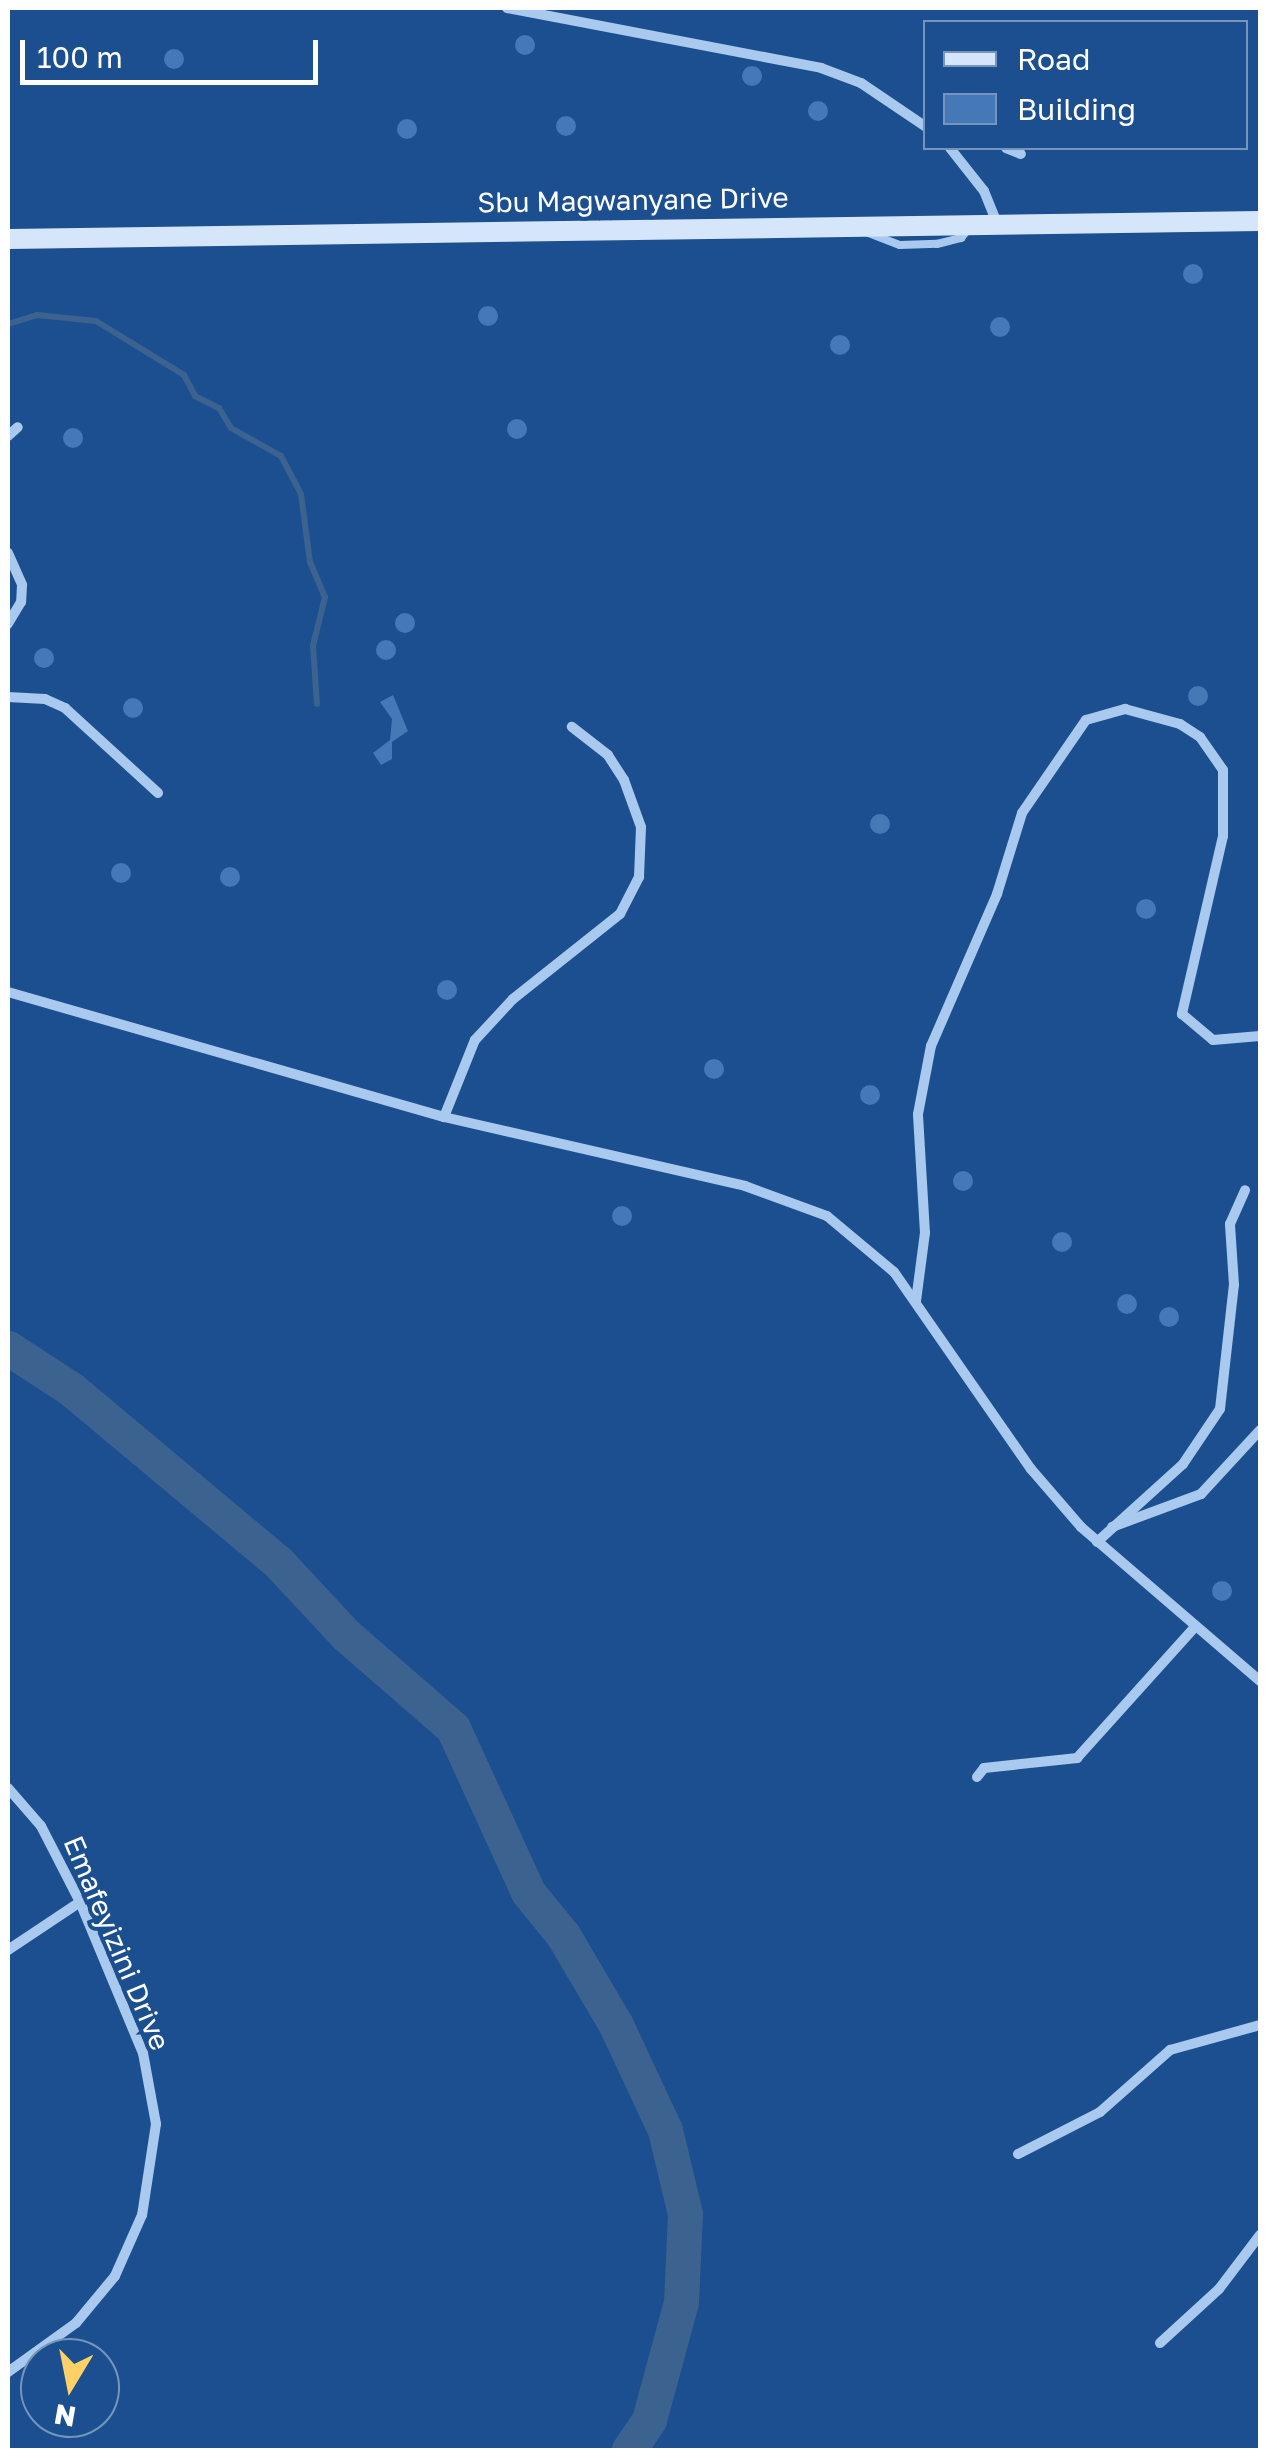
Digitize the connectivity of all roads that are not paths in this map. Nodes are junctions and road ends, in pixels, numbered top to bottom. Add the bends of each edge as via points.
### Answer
1 (506, 8) edge
2 (923, 125) edge
3 (952, 150) edge
4 (1011, 150) edge
5 (1021, 154) dead end
6 (986, 220) junction
7 (1260, 221) edge
8 (8, 239) edge
9 (18, 427) dead end
10 (8, 436) edge
11 (8, 554) edge
12 (8, 624) edge
13 (8, 697) edge
14 (572, 727) dead end
15 (158, 793) dead end
16 (8, 992) edge
17 (1260, 1036) edge
18 (444, 1117) junction
19 (1245, 1190) dead end
20 (916, 1301) junction
21 (1260, 1430) edge
22 (1109, 1528) junction
23 (1097, 1542) junction
24 (1195, 1627) junction
25 (1260, 1681) edge
26 (978, 1777) dead end
27 (8, 1788) edge
28 (80, 1902) junction
29 (8, 1950) edge
30 (1260, 2025) edge
31 (1018, 2154) dead end
32 (1260, 2235) edge
33 (1252, 2247) junction
34 (1260, 2258) edge
35 (1160, 2343) dead end
36 (8, 2372) edge

1 - 2 street via 820,68 861,83
3 - 6 street via 984,191
4 - 5 street
6 - 7 main road, Sbu Magwanyane Drive
6 - 8 main road, Sbu Magwanyane Drive
9 - 10 street
11 - 12 street via 22,602
13 - 15 street via 46,699 65,708
14 - 18 street via 608,755 624,780 641,827 639,877 620,914 513,1000 475,1040
16 - 18 street
17 - 20 street via 1212,1040 1182,1014 1223,836 1224,770 1200,737 1180,724 1125,710 1086,720 1049,766 1012,836 997,894 932,1046 918,1114 925,1232
18 - 20 street via 798,1203 850,1231
19 - 22 street via 1230,1224 1234,1285 1220,1409 1184,1464
20 - 23 street via 1031,1469
21 - 22 street via 1201,1494 1157,1516
22 - 23 street
23 - 24 street
24 - 25 street
24 - 26 street via 1077,1758 984,1768
27 - 28 street, Emafeyizini Drive via 41,1826
28 - 29 street
28 - 36 street, Emafeyizini Drive via 143,2053 154,2096 153,2158 142,2216 114,2276 76,2323
30 - 31 street via 1170,2050 1100,2112
32 - 33 street
33 - 34 street
33 - 35 street via 1219,2290

